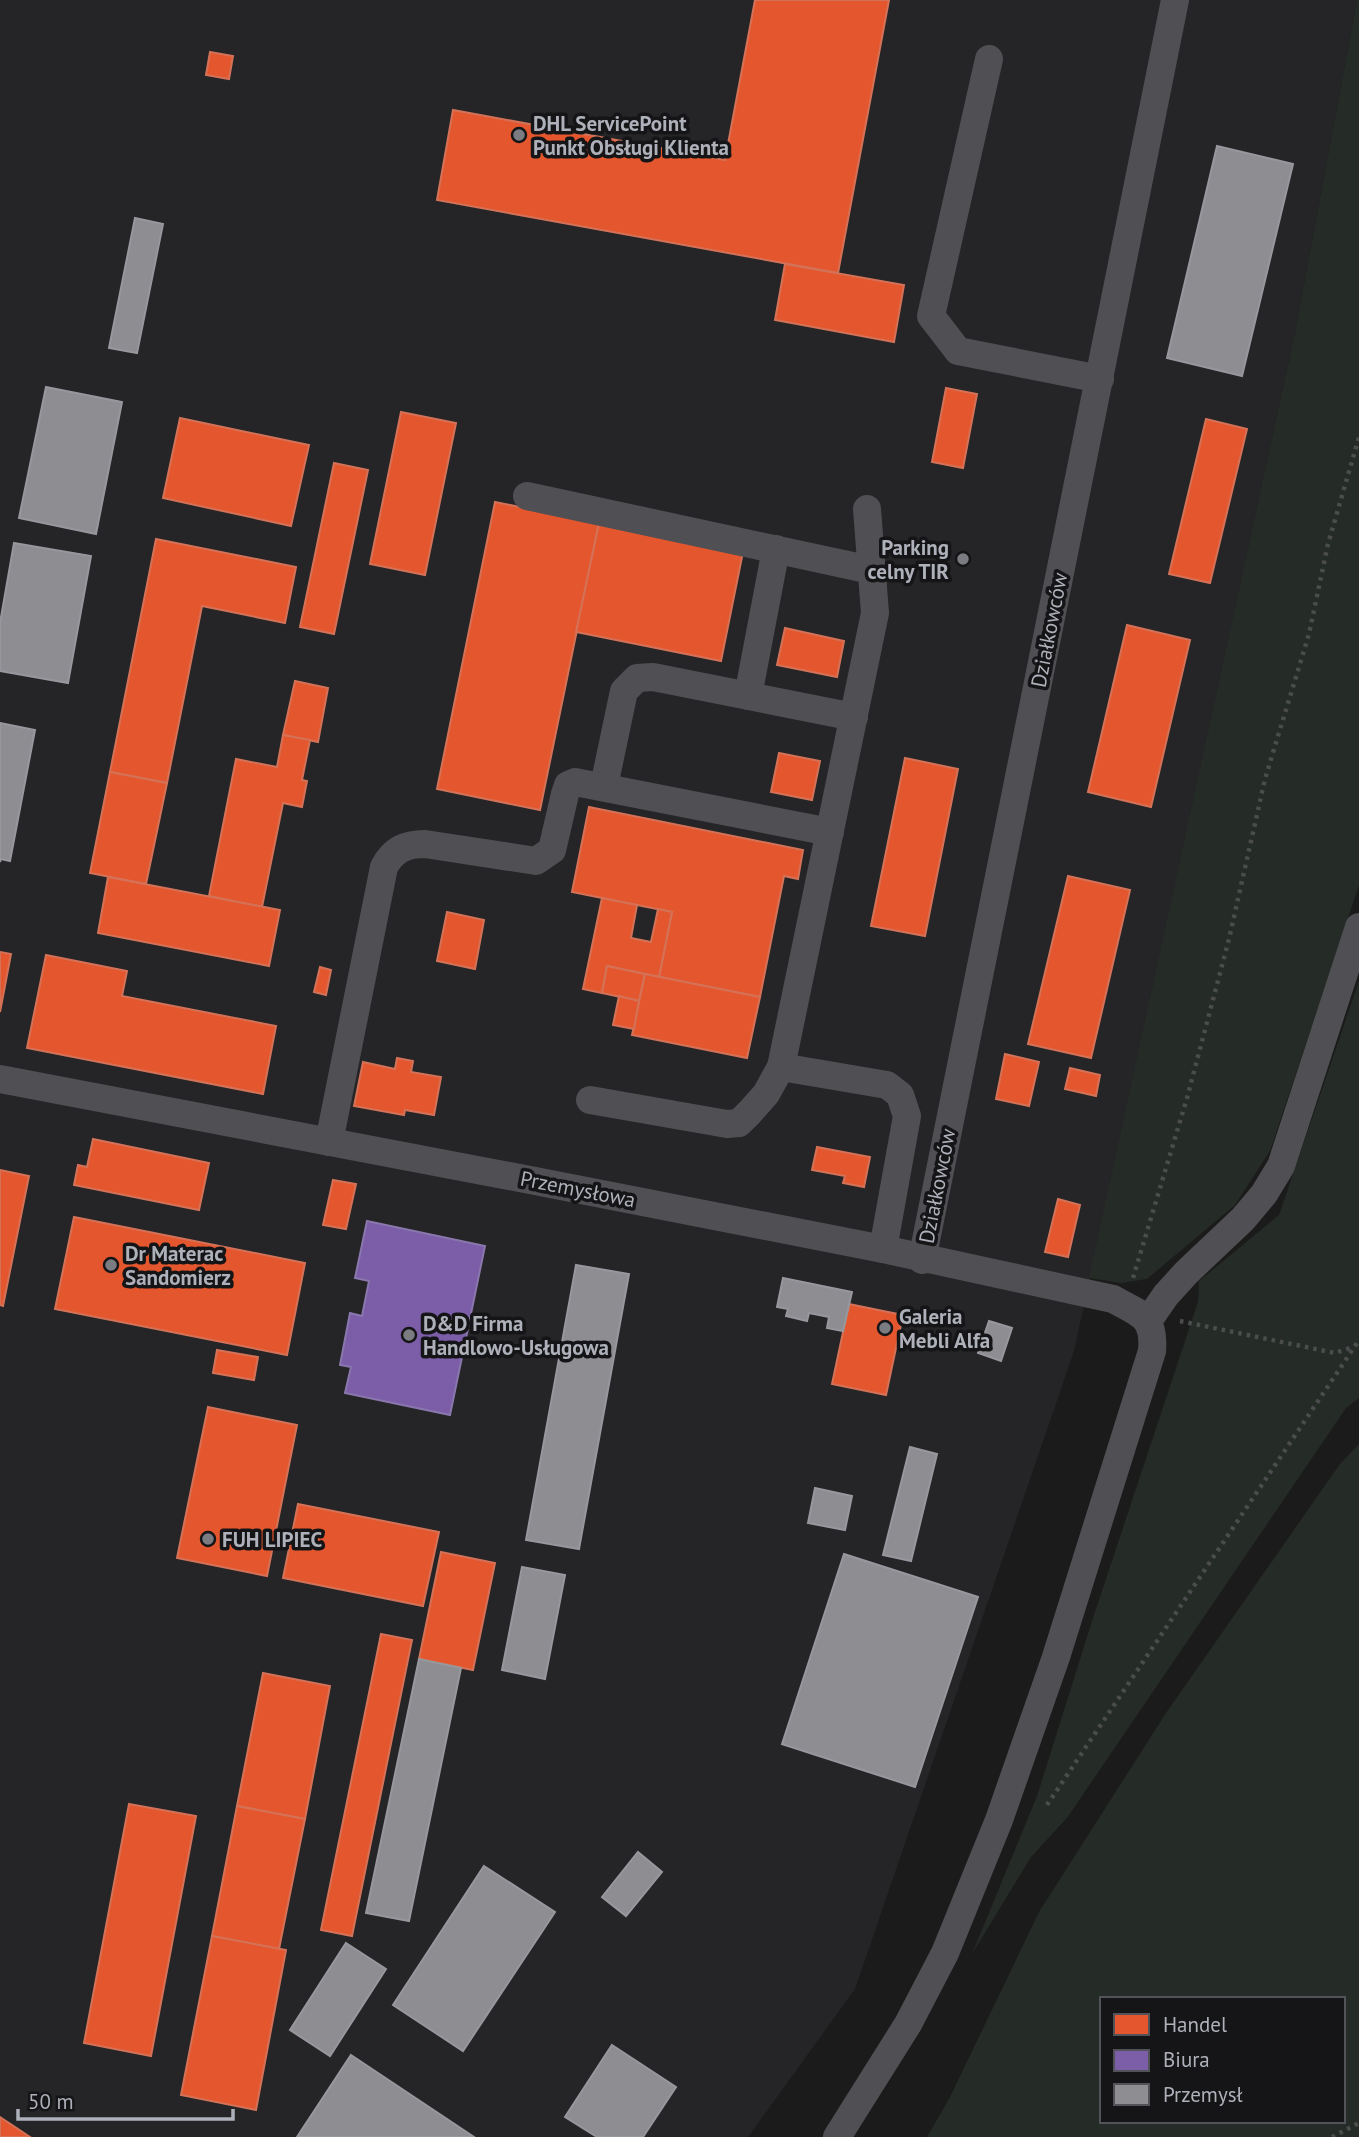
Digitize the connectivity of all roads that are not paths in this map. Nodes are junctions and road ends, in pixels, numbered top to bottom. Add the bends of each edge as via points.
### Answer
1 (1175, 0) edge
2 (989, 59) dead end
3 (1100, 379) junction
4 (527, 496) dead end
5 (867, 509) dead end
6 (776, 549) junction
7 (871, 569) junction
8 (748, 695) junction
9 (854, 717) junction
10 (604, 786) junction
11 (830, 832) junction
12 (1359, 927) edge
13 (781, 1067) junction
14 (0, 1079) edge
15 (590, 1100) dead end
16 (329, 1142) junction
17 (883, 1250) junction
18 (922, 1260) junction
19 (1148, 1321) junction
20 (837, 2137) edge

1 - 3 street, Działkowców
2 - 3 street via 931,316 958,351
3 - 18 street, Działkowców
4 - 6 street
5 - 7 street
6 - 7 street
6 - 8 street
7 - 9 street via 875,613
8 - 9 street
8 - 10 street via 637,678 624,691
9 - 11 street
10 - 11 street
10 - 16 street via 568,785 552,850 536,862 425,844 411,844 390,855
11 - 13 street
12 - 19 street via 1281,1167 1243,1219 1186,1273
13 - 15 street via 766,1094 739,1123
13 - 17 street via 887,1085 900,1095 907,1116
14 - 16 street, Przemysłowa
16 - 17 street, Przemysłowa
17 - 18 street, Przemysłowa
18 - 19 street, Przemysłowa via 1113,1299
19 - 20 street via 1154,1334 1152,1351 1056,1657 999,1820 945,1953 908,2024

